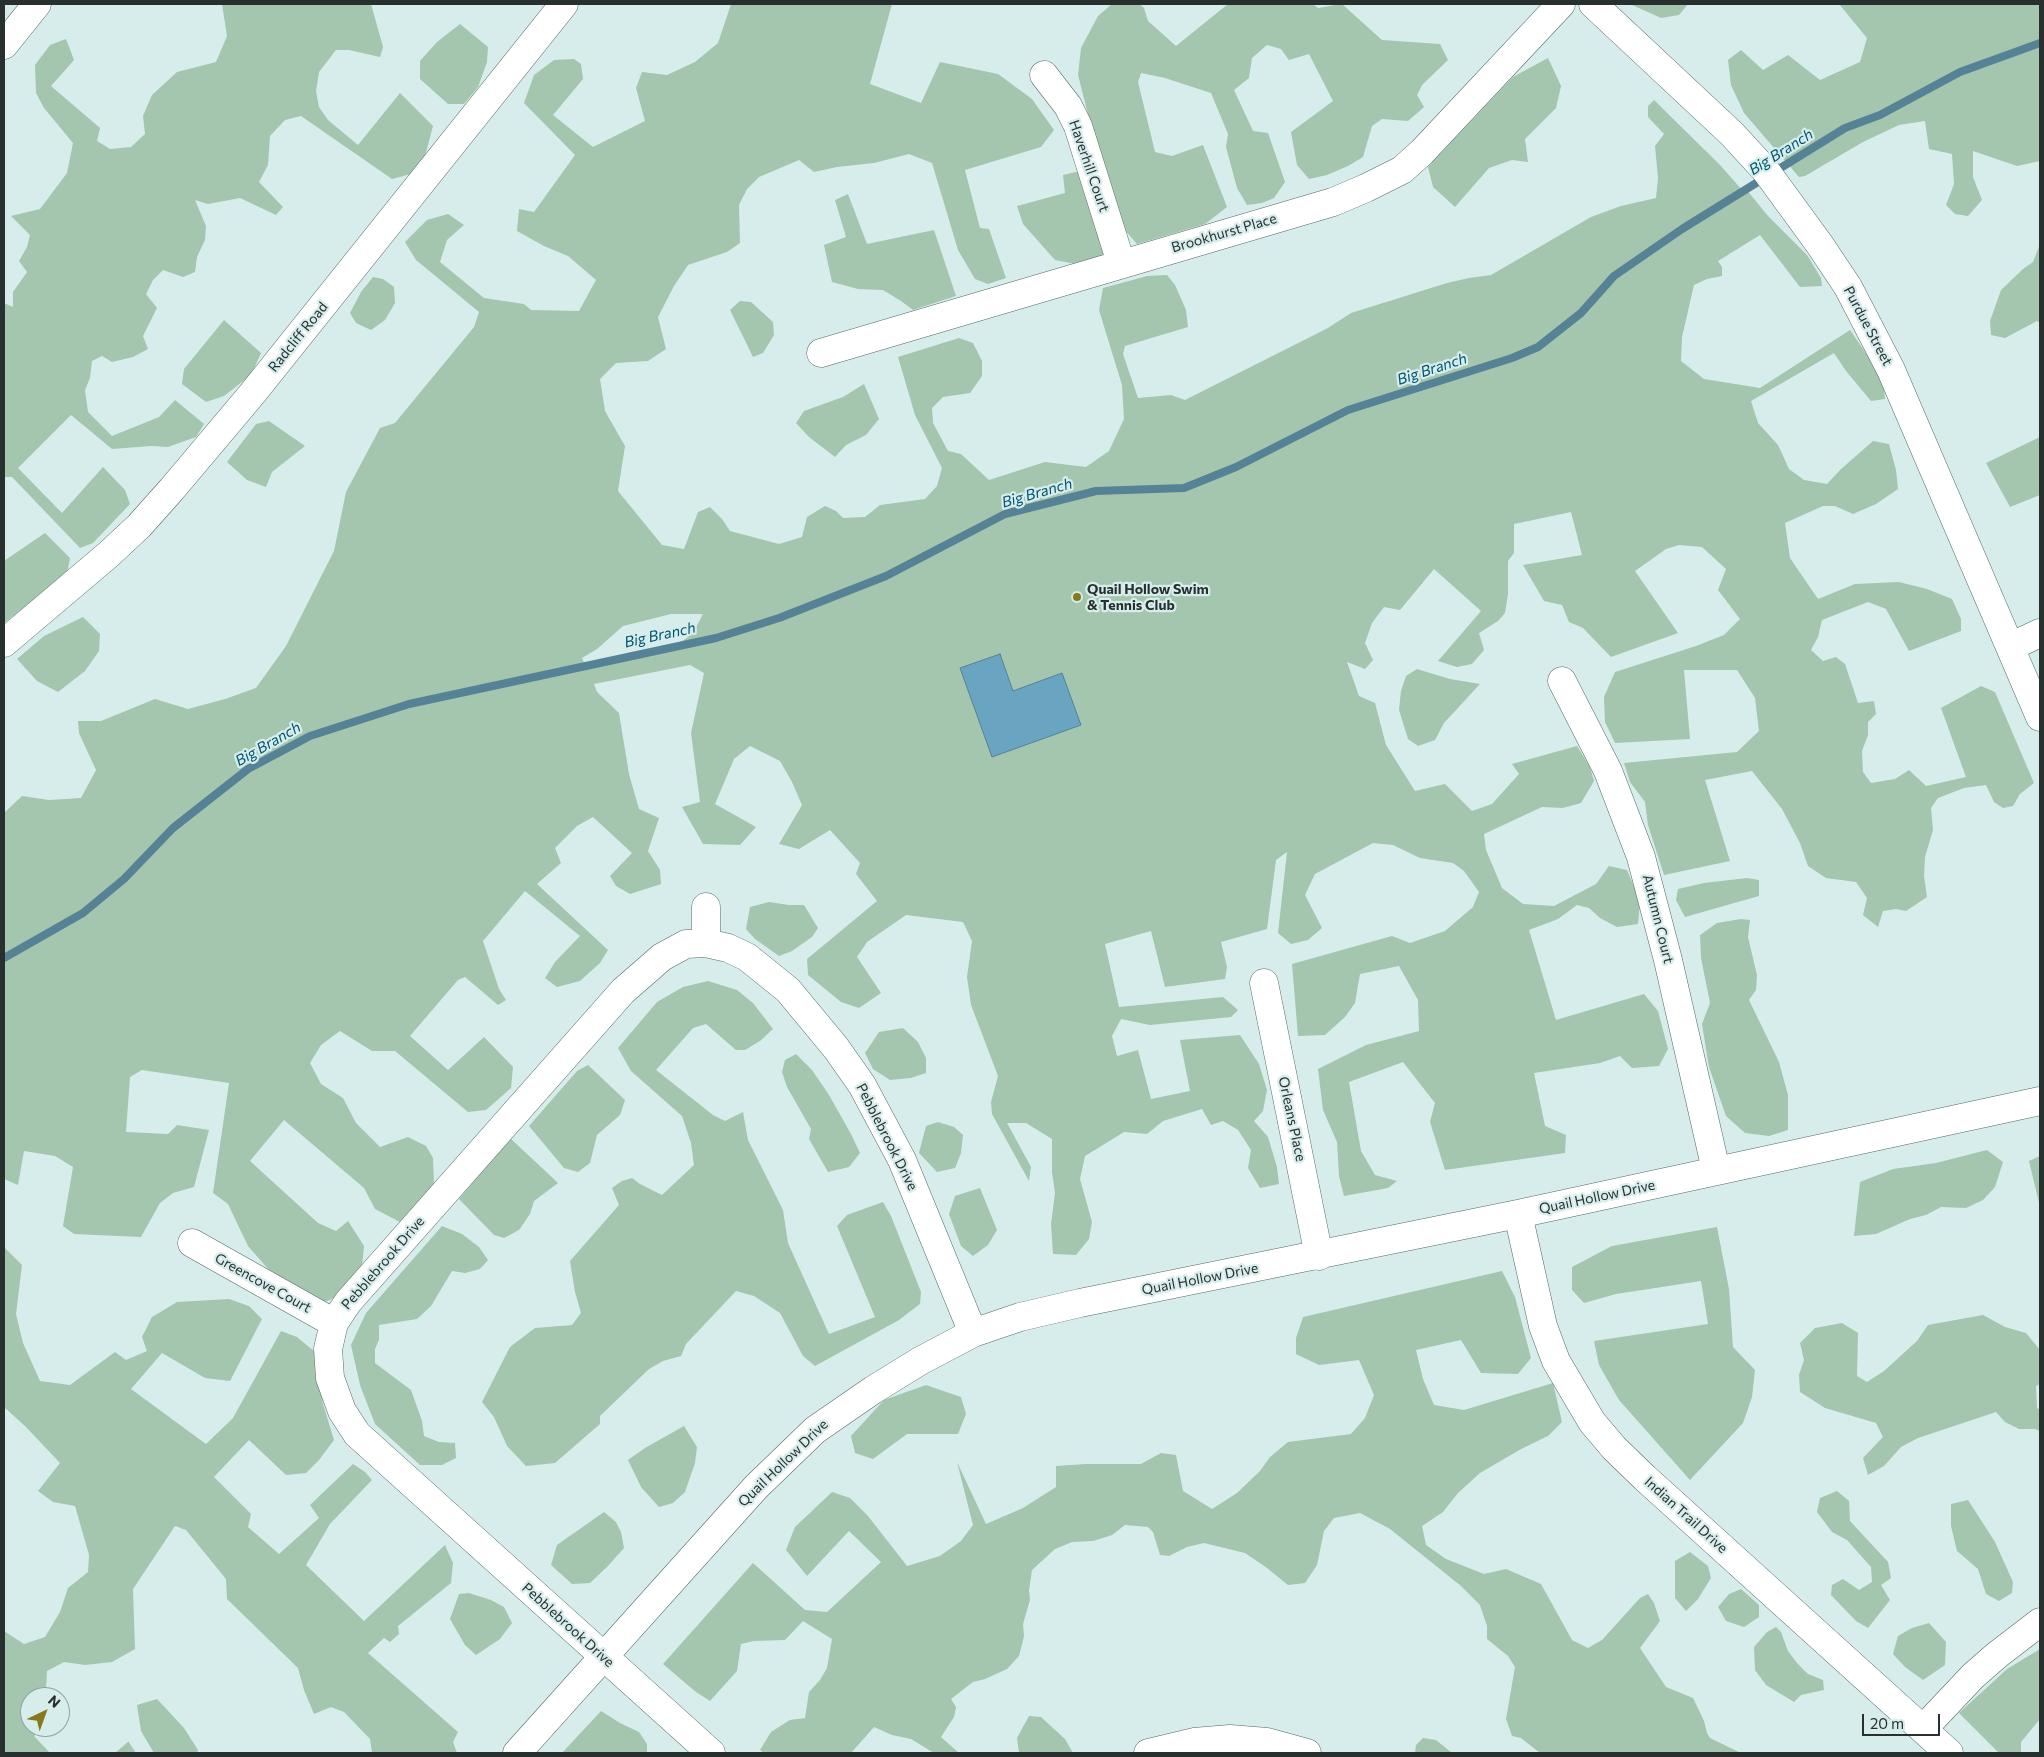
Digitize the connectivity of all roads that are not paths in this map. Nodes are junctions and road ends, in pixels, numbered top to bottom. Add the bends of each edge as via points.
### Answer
1 (37, 4) edge
2 (564, 4) edge
3 (1561, 4) edge
4 (1593, 4) edge
5 (4, 45) edge
6 (1044, 75) dead end
7 (1121, 263) junction
8 (821, 353) dead end
9 (2040, 633) edge
10 (4, 643) edge
11 (2010, 647) junction
12 (1562, 681) dead end
13 (2040, 717) edge
14 (706, 907) dead end
15 (706, 943) junction
16 (1264, 983) dead end
17 (2040, 1101) edge
18 (1716, 1170) junction
19 (1518, 1214) junction
20 (192, 1242) dead end
21 (1320, 1256) junction
22 (334, 1323) junction
23 (973, 1333) junction
24 (2040, 1622) edge
25 (603, 1656) junction
26 (1922, 1729) junction
27 (517, 1753) edge
28 (711, 1753) edge
29 (1148, 1753) edge
30 (1307, 1753) edge
31 (1949, 1753) edge

1 - 5 street
2 - 10 street, Radcliff Road via 252,394 172,489 109,554
3 - 7 street, Brookhurst Place via 1402,170 1332,202
4 - 11 street, Purdue Street via 1732,134 1771,178 1848,287 1891,370
6 - 7 street, Haverhill Court via 1068,106 1078,126
7 - 8 street, Brookhurst Place
9 - 11 street
11 - 13 street, Purdue Street
12 - 18 street, Autumn Court via 1608,771 1641,857
14 - 15 street
15 - 22 street, Pebblebrook Drive via 686,944 670,953 623,991 359,1289
15 - 23 street, Pebblebrook Drive via 747,957 788,990 862,1084 902,1160
16 - 21 street, Orleans Place
17 - 18 street, Quail Hollow Drive
18 - 19 street, Quail Hollow Drive
19 - 21 street, Quail Hollow Drive
19 - 26 street, Indian Trail Drive via 1543,1326 1556,1361 1592,1422 1639,1472
20 - 22 street, Greencove Court
21 - 23 street, Quail Hollow Drive via 1080,1303 1020,1317
22 - 25 street, Pebblebrook Drive via 328,1349 330,1378 342,1411 357,1434
23 - 25 street, Quail Hollow Drive via 873,1390 815,1430 756,1487
24 - 26 street via 1996,1655
25 - 27 street, Quail Hollow Drive
25 - 28 street, Pebblebrook Drive
26 - 31 street, Indian Trail Drive
29 - 30 street via 1194,1742 1230,1738 1267,1742

